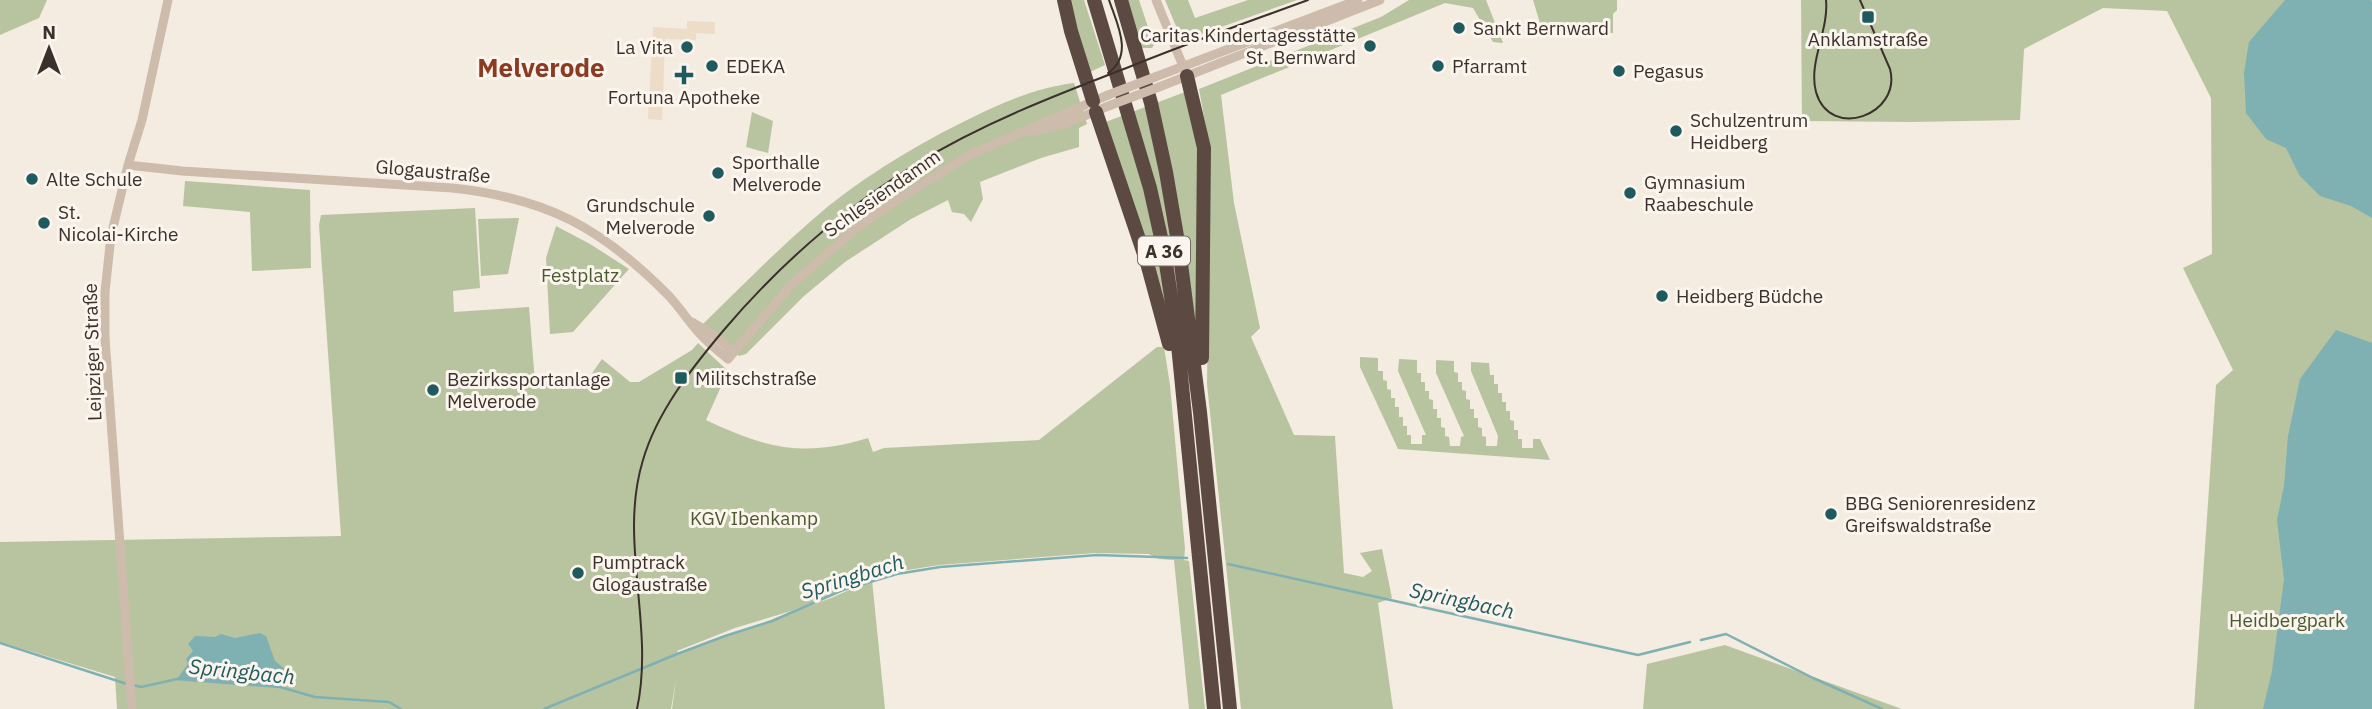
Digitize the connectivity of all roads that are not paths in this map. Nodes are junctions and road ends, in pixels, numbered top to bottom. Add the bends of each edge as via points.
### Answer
1 (168, 0) edge
2 (1064, 0) edge
3 (1094, 0) edge
4 (1121, 0) edge
5 (1156, 0) edge
6 (1358, 0) edge
7 (1380, 0) edge
8 (1169, 71) junction
9 (1185, 71) junction
10 (1173, 82) junction
11 (1153, 89) junction
12 (1095, 106) junction
13 (128, 165) junction
14 (730, 356) joint
15 (1182, 393) junction
16 (1200, 412) junction
17 (132, 709) edge
18 (1214, 709) edge
19 (1230, 709) edge

1 - 13 street, Leipziger Straße
2 - 12 highway
3 - 15 highway, A 36 via 1150,188 1172,301
4 - 11 highway, A 36
5 - 9 street
6 - 9 street
7 - 9 street
8 - 9 street
8 - 10 street
8 - 12 street, bridge via 1108,95
9 - 10 street
9 - 16 highway via 1200,123 1205,163
10 - 11 street
11 - 12 street, bridge via 1111,105
11 - 16 highway, A 36 via 1180,248
12 - 14 street, Schlesiendamm via 1063,124 1013,136 969,155 858,227 791,285
12 - 15 highway via 1158,299
13 - 14 street, Glogaustraße via 452,188 512,197 568,217 607,241 692,322 714,335
13 - 17 street, Leipziger Straße via 108,254 105,314
15 - 18 highway, A 36
16 - 19 highway, A 36

